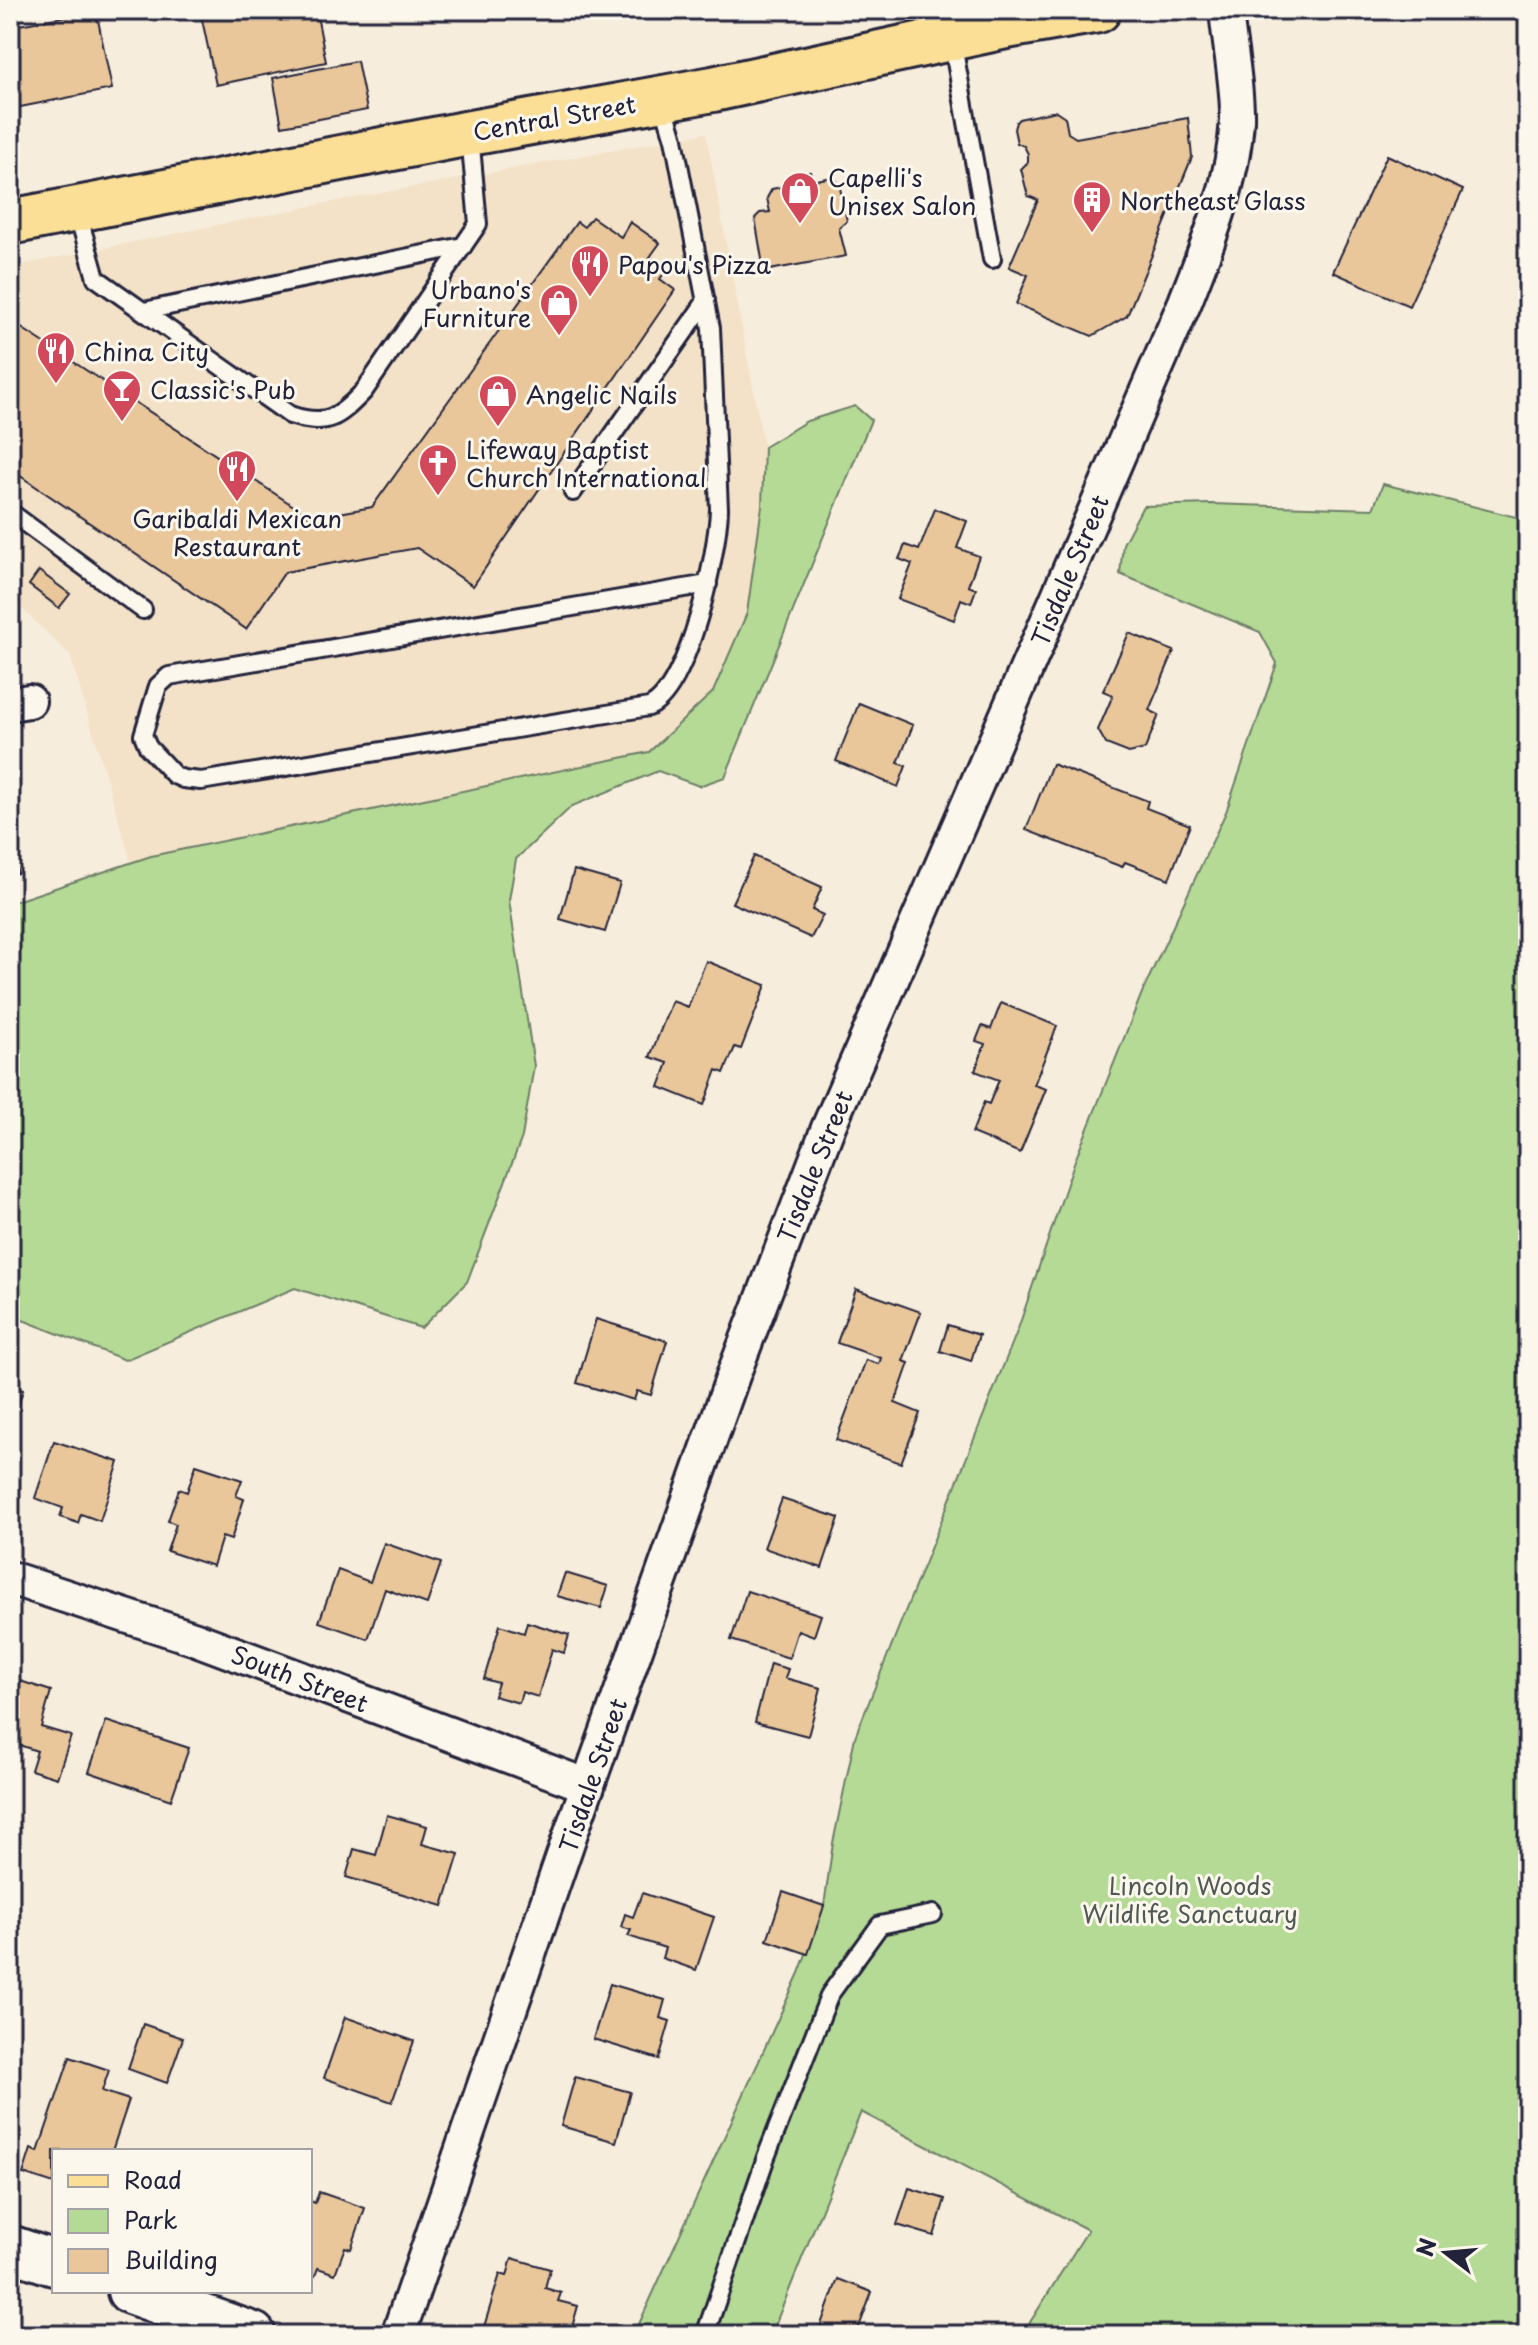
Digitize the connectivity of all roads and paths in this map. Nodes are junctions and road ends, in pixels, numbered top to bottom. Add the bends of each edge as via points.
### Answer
1 (1226, 10) edge
2 (1089, 11) edge
3 (1004, 18) edge
4 (952, 38) junction
5 (662, 98) junction
6 (470, 133) junction
7 (77, 209) junction
8 (10, 222) edge
9 (463, 246) junction
10 (992, 259) dead end
11 (706, 301) junction
12 (144, 311) junction
13 (573, 492) dead end
14 (10, 512) edge
15 (708, 584) junction
16 (143, 610) dead end
17 (10, 1578) edge
18 (588, 1786) junction
19 (933, 1914) dead end
20 (10, 2248) edge
21 (52, 2262) edge
22 (136, 2293) edge
23 (253, 2335) edge
24 (398, 2335) edge
25 (705, 2335) edge

1 - 18 street, Tisdale Street via 1237,119 1221,207 1185,302 828,1128 734,1373
2 - 3 main road, Central Street
3 - 4 main road, Central Street
4 - 5 main road, Central Street
4 - 10 lane
5 - 6 main road, Central Street
5 - 11 lane
6 - 7 main road, Central Street
6 - 9 lane via 478,224
7 - 8 main road, Central Street
7 - 12 lane via 96,278
9 - 12 lane
9 - 12 lane via 364,391 328,421 290,415
11 - 13 lane
11 - 15 lane via 719,509
14 - 16 lane
15 - 15 lane via 668,691 649,707 201,781 174,775 143,735 158,686 169,676
17 - 18 street, South Street via 196,1639
18 - 24 street, Tisdale Street
19 - 25 lane via 880,1925 830,1994
20 - 21 main road
22 - 23 main road

